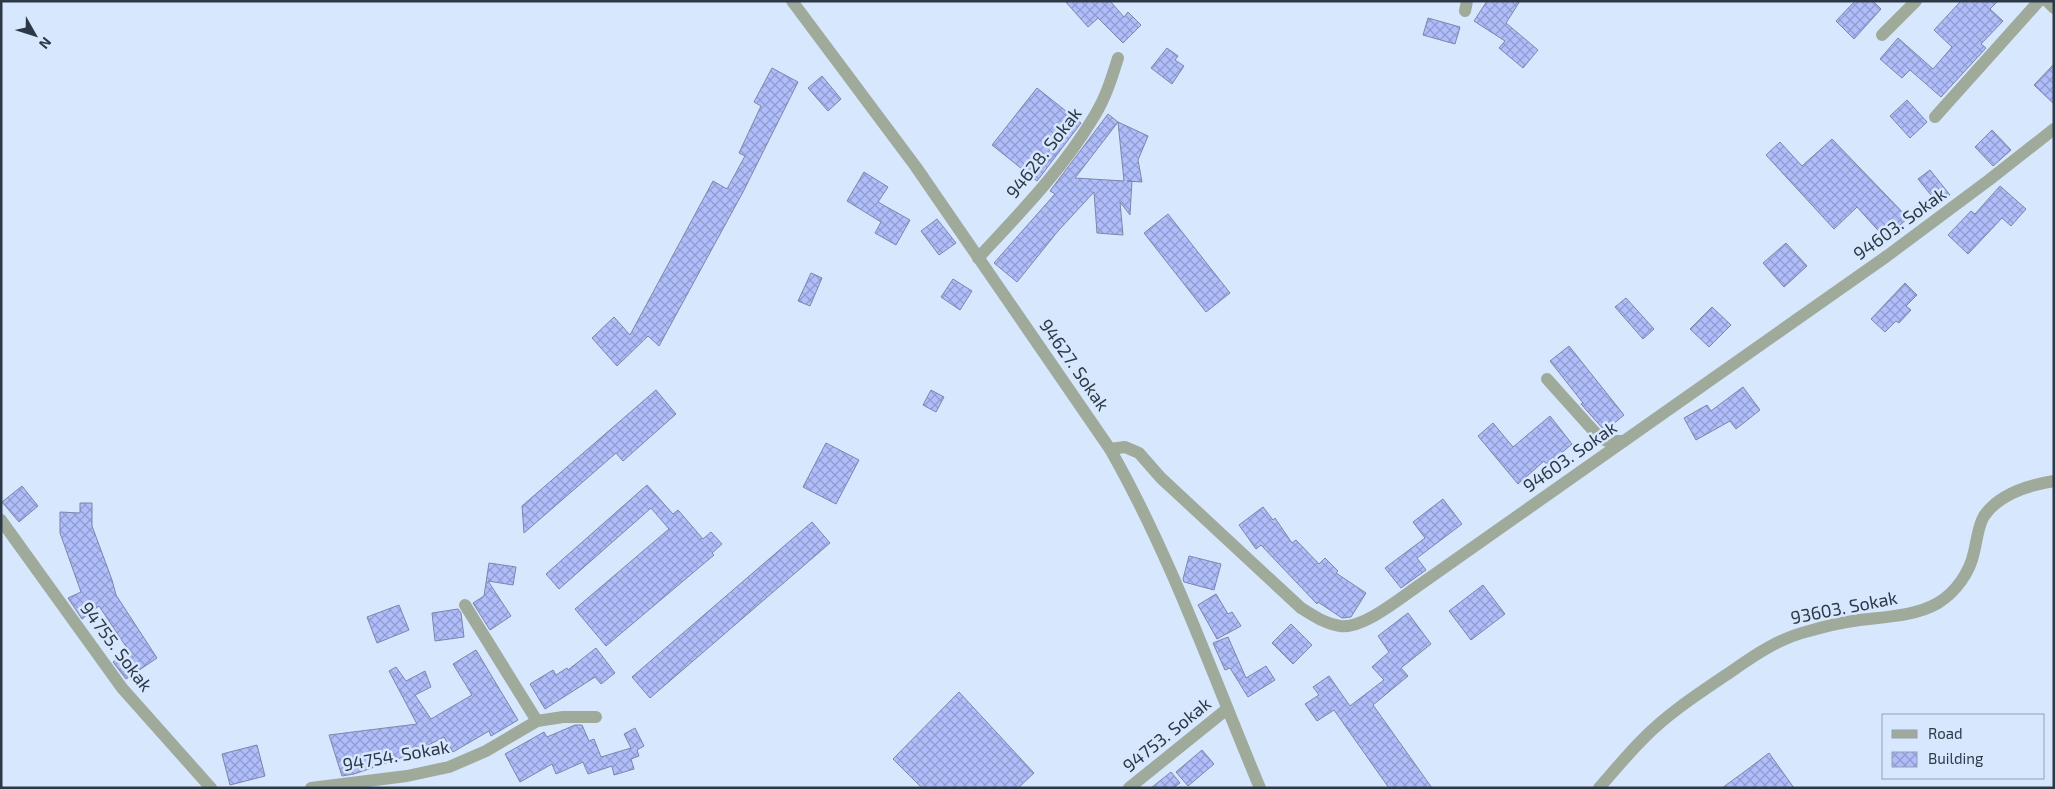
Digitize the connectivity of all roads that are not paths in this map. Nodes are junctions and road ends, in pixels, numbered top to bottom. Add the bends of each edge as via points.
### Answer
1 (792, 1) edge
2 (1916, 1) edge
3 (2039, 1) edge
4 (2047, 1) edge
5 (2054, 8) edge
6 (1882, 35) dead end
7 (1118, 58) dead end
8 (1935, 117) dead end
9 (2054, 128) edge
10 (978, 258) junction
11 (1547, 378) dead end
12 (1624, 440) junction
13 (1110, 449) junction
14 (2054, 481) edge
15 (1, 520) edge
16 (465, 605) dead end
17 (1227, 709) junction
18 (596, 718) dead end
19 (537, 721) junction
20 (211, 788) edge
21 (312, 788) edge
22 (1129, 788) edge
23 (1260, 788) edge
24 (1599, 788) edge

1 - 10 street, 94627. Sokak via 916,167
2 - 6 street
3 - 8 street
4 - 5 street
7 - 10 street, 94628. Sokak via 1103,100 1082,135 1051,178
9 - 12 street, 94603. Sokak via 1887,256
10 - 13 street, 94627. Sokak
11 - 12 street via 1600,438
12 - 13 street, 94603. Sokak via 1395,602 1359,623 1340,626 1301,608 1161,478 1140,453 1125,447
13 - 17 street, 94627. Sokak via 1130,483 1170,570
14 - 24 street, 93603. Sokak via 2022,490 1993,505 1984,517 1969,569 1948,596 1937,604 1922,610 1807,631 1765,648 1664,720
15 - 20 street, 94755. Sokak via 122,688
16 - 19 street
17 - 22 street, 94753. Sokak
17 - 23 street, 94627. Sokak
18 - 19 street, 94754. Sokak via 563,717
19 - 21 street, 94754. Sokak via 486,751 449,767 407,776

